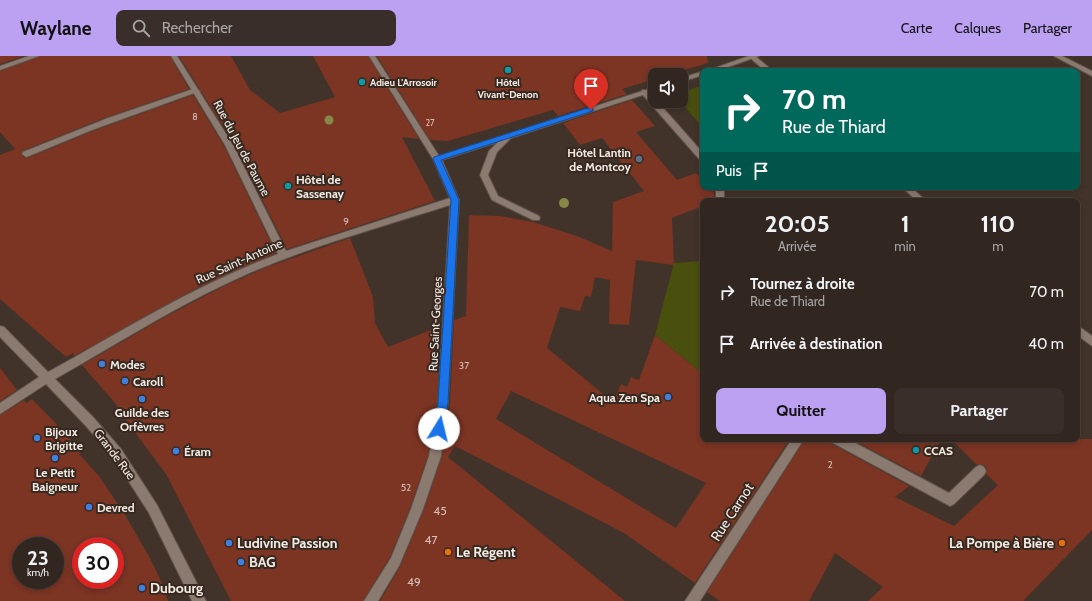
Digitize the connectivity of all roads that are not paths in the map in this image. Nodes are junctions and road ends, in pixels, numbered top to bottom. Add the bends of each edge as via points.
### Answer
1 (36, 56) edge
2 (174, 56) edge
3 (372, 56) edge
4 (753, 56) edge
5 (1057, 56) edge
6 (0, 68) edge
7 (719, 68) edge
8 (766, 68) edge
9 (700, 74) edge
10 (1092, 74) edge
11 (688, 78) edge
12 (196, 91) junction
13 (646, 92) joint
14 (508, 136) junction
15 (26, 154) dead end
16 (700, 155) edge
17 (437, 159) junction
18 (909, 190) edge
19 (919, 198) edge
20 (455, 200) junction
21 (536, 218) dead end
22 (283, 255) junction
23 (0, 330) edge
24 (1080, 332) edge
25 (1092, 342) edge
26 (47, 378) junction
27 (0, 408) edge
28 (796, 442) edge
29 (843, 442) edge
30 (980, 471) dead end
31 (199, 601) edge
32 (371, 601) edge
33 (692, 601) edge

1 - 6 street
2 - 12 street, Rue du Jeu de Paume
3 - 17 street, Rue Saint-Georges
4 - 7 street
4 - 8 street
5 - 10 street
9 - 11 street
12 - 15 street via 67,135
12 - 22 street, Rue du Jeu de Paume via 229,145
13 - 14 street
13 - 16 street
14 - 17 street
14 - 21 street via 493,151 484,175 495,198
17 - 20 street, Rue Saint-Georges
18 - 19 street
20 - 22 street, Rue Saint-Antoine
20 - 32 street, Rue Saint-Georges via 443,402 435,456 395,562
22 - 26 street, Rue Saint-Antoine via 240,272 187,298
23 - 26 street, Grande Rue
24 - 25 street
26 - 27 street, Rue Saint-Antoine
26 - 31 street, Grande Rue via 117,453 153,509
28 - 33 street, Rue Carnot
29 - 30 street via 950,500

